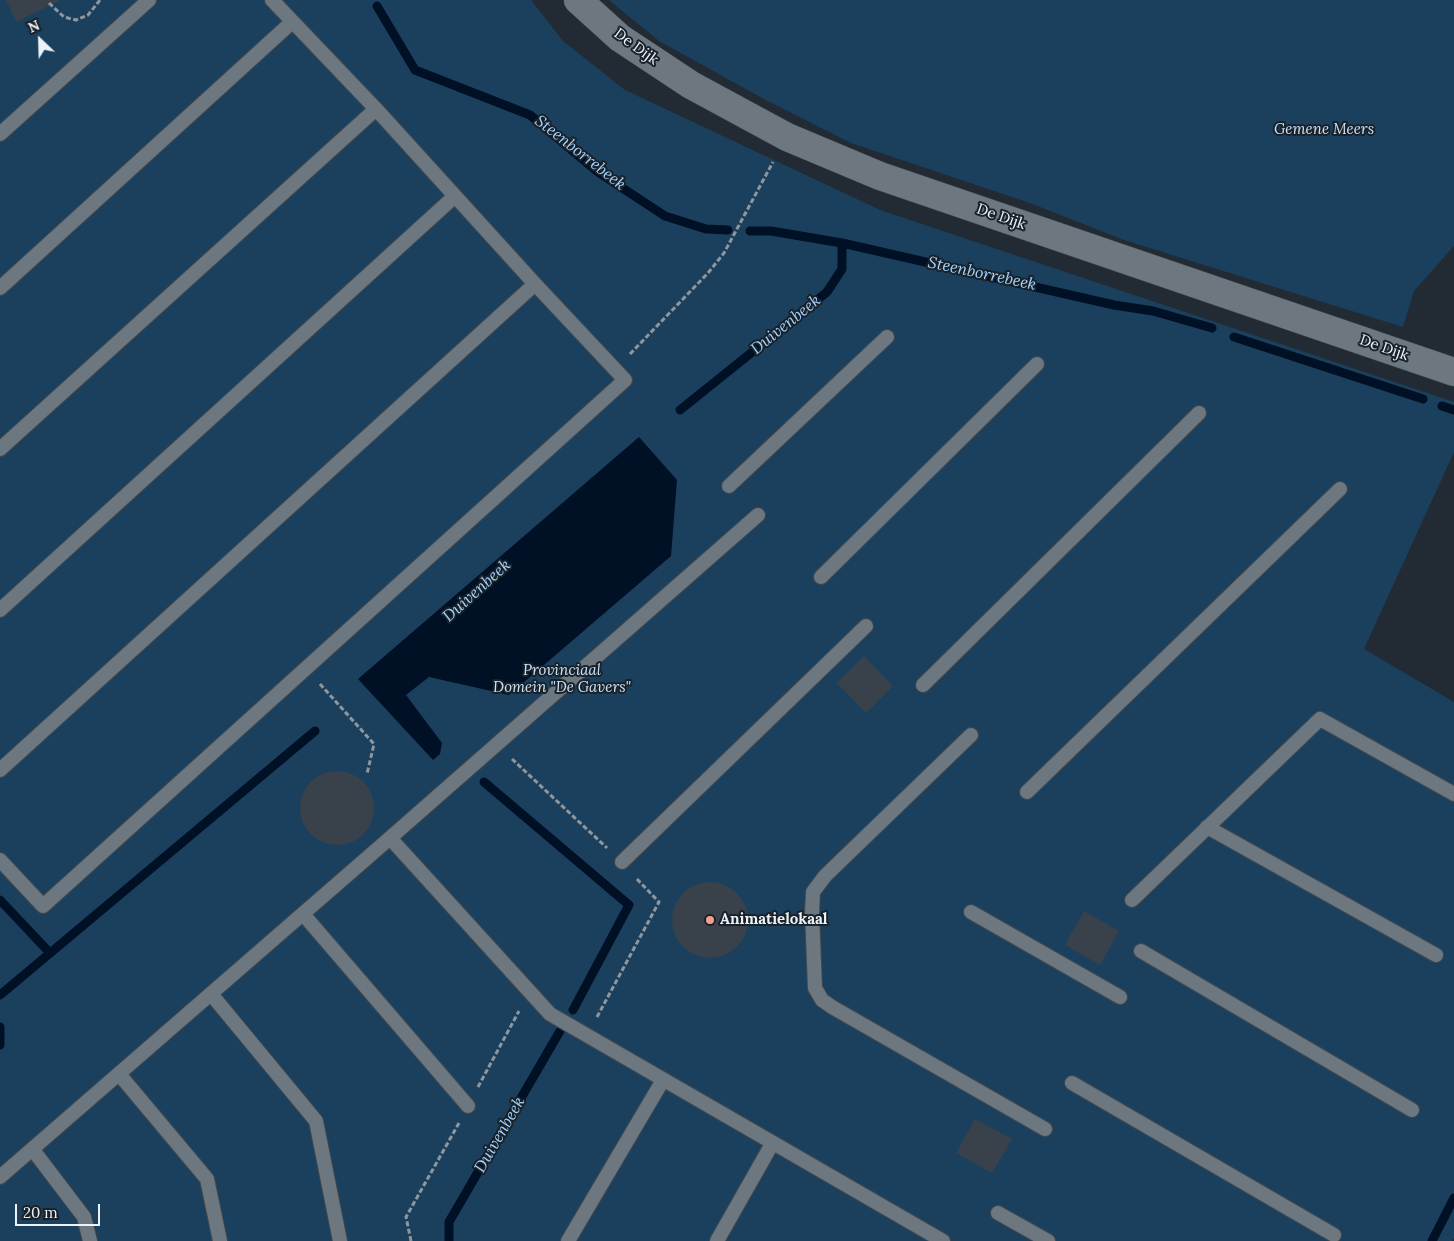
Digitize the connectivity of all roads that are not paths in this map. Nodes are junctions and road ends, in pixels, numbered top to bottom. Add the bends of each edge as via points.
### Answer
1 (149, 0) edge
2 (272, 0) edge
3 (578, 0) edge
4 (292, 22) junction
5 (376, 109) junction
6 (0, 134) edge
7 (455, 196) junction
8 (535, 284) junction
9 (0, 288) edge
10 (887, 337) dead end
11 (1037, 364) dead end
12 (1454, 372) edge
13 (1199, 413) dead end
14 (0, 449) edge
15 (729, 486) dead end
16 (1340, 489) dead end
17 (758, 516) dead end
18 (821, 577) dead end
19 (0, 610) edge
20 (866, 626) dead end
21 (923, 685) dead end
22 (971, 735) dead end
23 (0, 770) edge
24 (1027, 792) dead end
25 (1454, 794) edge
26 (1207, 828) junction
27 (390, 838) junction
28 (0, 860) edge
29 (622, 862) road end
30 (1132, 900) dead end
31 (971, 912) dead end
32 (303, 914) junction
33 (1141, 951) dead end
34 (1436, 955) dead end
35 (211, 994) junction
36 (1120, 997) dead end
37 (119, 1074) junction
38 (663, 1080) junction
39 (1072, 1083) dead end
40 (468, 1106) dead end
41 (1412, 1110) dead end
42 (1045, 1129) dead end
43 (772, 1144) junction
44 (33, 1150) junction
45 (0, 1177) edge
46 (998, 1213) dead end
47 (1334, 1235) dead end
48 (90, 1241) edge
49 (220, 1241) edge
50 (340, 1241) edge
51 (568, 1241) edge
52 (717, 1241) edge
53 (942, 1241) edge
54 (1048, 1241) edge

1 - 6 lane
2 - 4 lane
3 - 12 street, De Dijk via 620,38 691,85 787,138 880,176
4 - 5 lane
4 - 9 lane
5 - 7 lane
5 - 14 lane
7 - 8 lane
7 - 19 lane
8 - 23 lane
8 - 28 lane via 625,380 43,906
10 - 15 lane
11 - 18 lane
13 - 21 lane
16 - 24 lane
17 - 27 lane
20 - 29 lane
22 - 42 lane via 825,876 813,892 815,988 822,1000 832,1007
25 - 26 lane via 1320,719
26 - 30 lane
26 - 34 lane
27 - 32 lane
27 - 38 lane via 550,1014
31 - 36 lane
32 - 35 lane
32 - 40 lane
33 - 41 lane
35 - 37 lane
35 - 50 lane via 316,1121
37 - 44 lane
37 - 49 lane via 207,1179
38 - 43 lane
38 - 51 lane
39 - 47 lane
43 - 52 lane
43 - 53 lane
44 - 45 lane
44 - 48 lane via 84,1217
46 - 54 lane

